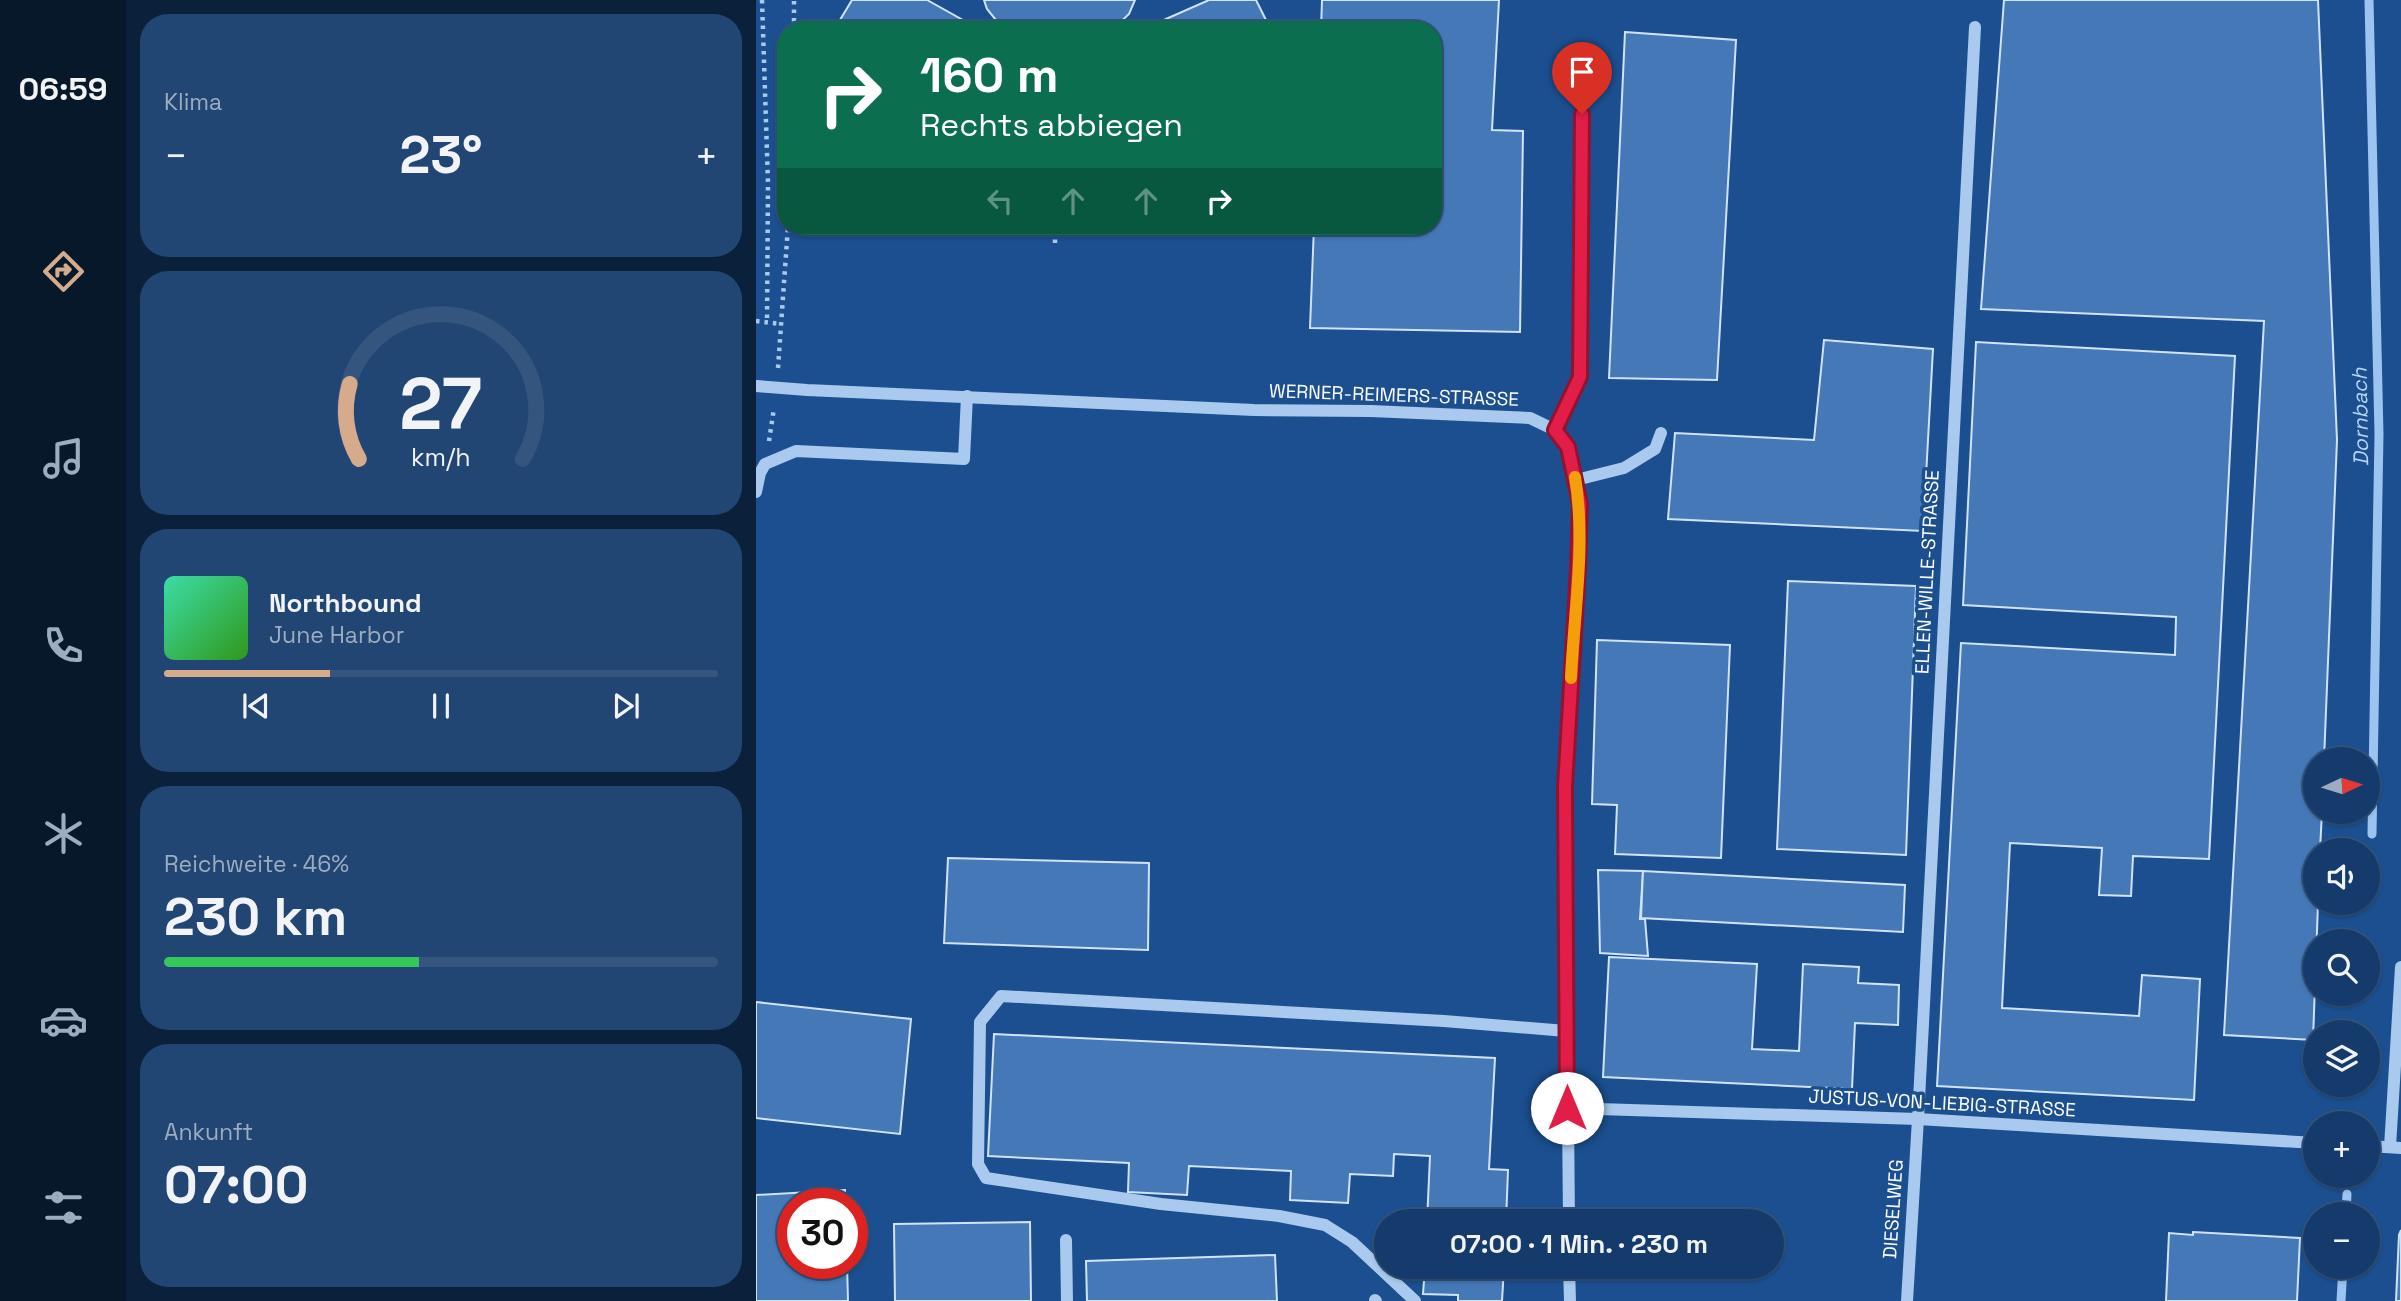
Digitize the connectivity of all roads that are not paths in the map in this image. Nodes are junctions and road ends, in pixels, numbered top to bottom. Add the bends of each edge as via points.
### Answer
1 (1975, 27) dead end
2 (1582, 62) dead end
3 (756, 386) edge
4 (967, 396) junction
5 (1555, 430) junction
6 (1661, 433) dead end
7 (1576, 480) junction
8 (756, 492) edge
9 (2401, 967) edge
10 (1566, 1031) junction
11 (1567, 1108) junction
12 (1918, 1119) junction
13 (2303, 1142) edge
14 (2396, 1147) edge
15 (1569, 1209) edge
16 (1066, 1240) dead end
17 (1569, 1279) edge
18 (1067, 1301) edge
19 (1415, 1301) edge
20 (1570, 1301) edge
21 (1907, 1301) edge

1 - 12 street, ELLEN-WILLE-STRASSE
2 - 5 street via 1580,377
3 - 4 street, WERNER-REIMERS-STRASSE
4 - 5 street, WERNER-REIMERS-STRASSE via 1530,418
4 - 8 street via 964,459 796,451 765,464
5 - 7 street via 1568,447
6 - 7 street via 1655,449 1623,468
7 - 10 street via 1578,569 1565,786
9 - 14 street
10 - 11 street
10 - 19 street via 1001,996 979,1022 978,1164 986,1178 1325,1225 1352,1242
11 - 12 street, JUSTUS-VON-LIEBIG-STRASSE
11 - 15 street
12 - 13 street, JUSTUS-VON-LIEBIG-STRASSE
12 - 21 street, DIESELWEG
16 - 18 street
17 - 20 street

